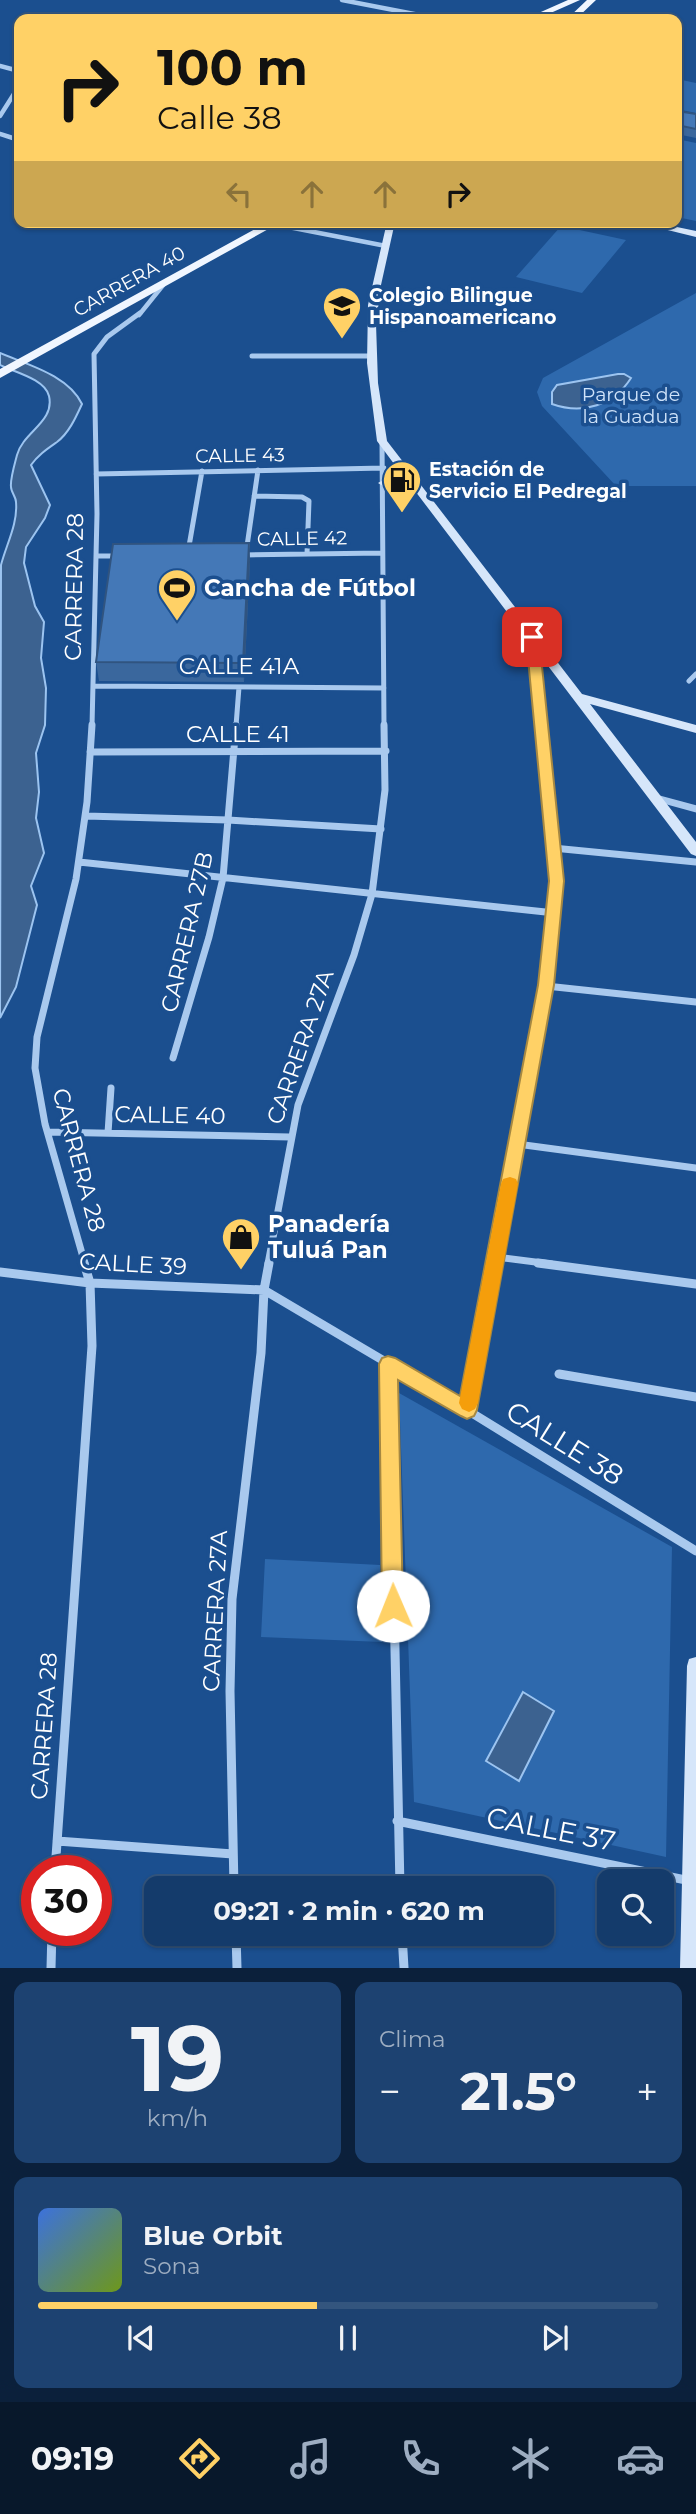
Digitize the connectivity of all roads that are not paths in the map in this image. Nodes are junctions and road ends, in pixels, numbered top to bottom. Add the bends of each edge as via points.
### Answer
1 (342, 0) edge
2 (576, 0) edge
3 (592, 0) edge
4 (414, 14) edge
5 (542, 14) edge
6 (577, 14) edge
7 (14, 94) edge
8 (0, 116) edge
9 (266, 228) edge
10 (299, 228) edge
11 (390, 228) edge
12 (673, 228) edge
13 (696, 232) edge
14 (386, 246) junction
15 (164, 284) junction
16 (252, 356) dead end
17 (371, 356) junction
18 (0, 373) edge
19 (382, 440) junction
20 (384, 468) junction
21 (258, 470) junction
22 (202, 471) junction
23 (96, 474) junction
24 (412, 481) junction
25 (383, 483) junction
26 (254, 496) junction
27 (382, 553) junction
28 (307, 554) junction
29 (199, 555) edge
30 (234, 555) edge
31 (246, 555) junction
32 (96, 556) junction
33 (122, 556) edge
34 (174, 556) edge
35 (187, 556) junction
36 (532, 637) junction
37 (696, 674) edge
38 (690, 681) dead end
39 (93, 686) junction
40 (239, 687) junction
41 (384, 688) junction
42 (578, 697) junction
43 (696, 729) edge
44 (386, 751) junction
45 (90, 752) junction
46 (233, 752) junction
47 (655, 797) junction
48 (696, 809) edge
49 (86, 816) junction
50 (228, 820) junction
51 (381, 829) junction
52 (553, 848) junction
53 (696, 851) edge
54 (79, 862) junction
55 (696, 862) edge
56 (223, 878) junction
57 (372, 894) junction
58 (555, 913) junction
59 (546, 985) junction
60 (696, 1002) edge
61 (173, 1058) dead end
62 (111, 1088) dead end
63 (48, 1132) junction
64 (108, 1133) junction
65 (290, 1137) junction
66 (517, 1143) junction
67 (696, 1168) edge
68 (496, 1257) junction
69 (0, 1272) edge
70 (90, 1283) junction
71 (696, 1284) edge
72 (264, 1290) junction
73 (388, 1364) junction
74 (559, 1374) dead end
75 (696, 1397) edge
76 (467, 1410) junction
77 (696, 1551) edge
78 (696, 1666) edge
79 (397, 1821) junction
80 (57, 1841) junction
81 (233, 1854) junction
82 (56, 1855) edge
83 (234, 1876) edge
84 (399, 1876) edge
85 (693, 1881) edge
86 (52, 1946) edge
87 (236, 1946) edge
88 (403, 1946) edge
89 (51, 1968) edge
90 (237, 1968) edge
91 (404, 1968) edge
92 (690, 1968) edge

1 - 4 street
2 - 5 main road
3 - 6 main road
7 - 8 street
9 - 15 main road, CARRERA 40
10 - 14 street
11 - 14 street, CARRERA 27A
12 - 13 street
14 - 17 street, CARRERA 27A via 376,286
15 - 18 main road, CARRERA 40
15 - 23 street, CARRERA 28 via 138,316 107,337 94,354
16 - 17 street
17 - 19 street, CARRERA 27A
19 - 20 street, CARRERA 27A
19 - 24 street
20 - 21 street, CALLE 43
20 - 25 street, CARRERA 27A
21 - 22 street, CALLE 43
21 - 26 street
22 - 23 street, CALLE 43
22 - 35 street
23 - 32 street, CARRERA 28
24 - 25 street via 396,477
24 - 36 street
25 - 27 street, CARRERA 27A
26 - 28 street via 309,501
26 - 31 street
27 - 28 street, CALLE 42
27 - 41 street, CARRERA 27A
28 - 31 street, CALLE 42
29 - 35 street
30 - 31 street, CALLE 42
32 - 33 street
32 - 39 street, CARRERA 28
34 - 35 street
36 - 42 street
36 - 52 street
37 - 38 street
39 - 40 street, CALLE 41A
39 - 45 street, CARRERA 28
40 - 41 street, CALLE 41A
40 - 46 street, CARRERA 27B
41 - 44 street, CARRERA 27A
42 - 43 street
42 - 47 street
44 - 46 street, CALLE 41
44 - 51 street, CARRERA 27A
45 - 46 street, CALLE 41
45 - 49 street, CARRERA 28
46 - 50 street, CARRERA 27B
47 - 48 street
47 - 53 street
49 - 50 street
49 - 54 street, CARRERA 28
50 - 51 street
50 - 56 street, CARRERA 27B
51 - 57 street, CARRERA 27A
52 - 55 street
52 - 58 street
54 - 56 street
54 - 63 street, CARRERA 28 via 35,1052
56 - 57 street
56 - 61 street, CARRERA 27B
57 - 58 street
57 - 65 street, CARRERA 27A
58 - 59 street
59 - 60 street
59 - 66 street
62 - 64 street
63 - 64 street, CALLE 40
63 - 70 street, CARRERA 28
64 - 65 street, CALLE 40
65 - 72 street, CARRERA 27A
66 - 67 street
66 - 68 street
68 - 71 street
68 - 76 street
69 - 70 street, CALLE 39
70 - 72 street, CALLE 39
70 - 80 street, CARRERA 28 via 92,1346
72 - 73 street, CALLE 38
72 - 81 street, CARRERA 27A via 261,1353 232,1599
73 - 76 street, CALLE 38
73 - 79 street
74 - 75 street
76 - 77 street, CALLE 38
78 - 85 street
79 - 84 street
79 - 85 street, CALLE 37
80 - 81 street
80 - 82 street, CARRERA 28
81 - 83 street, CARRERA 27A
85 - 92 street
86 - 89 street
87 - 90 street
88 - 91 street

